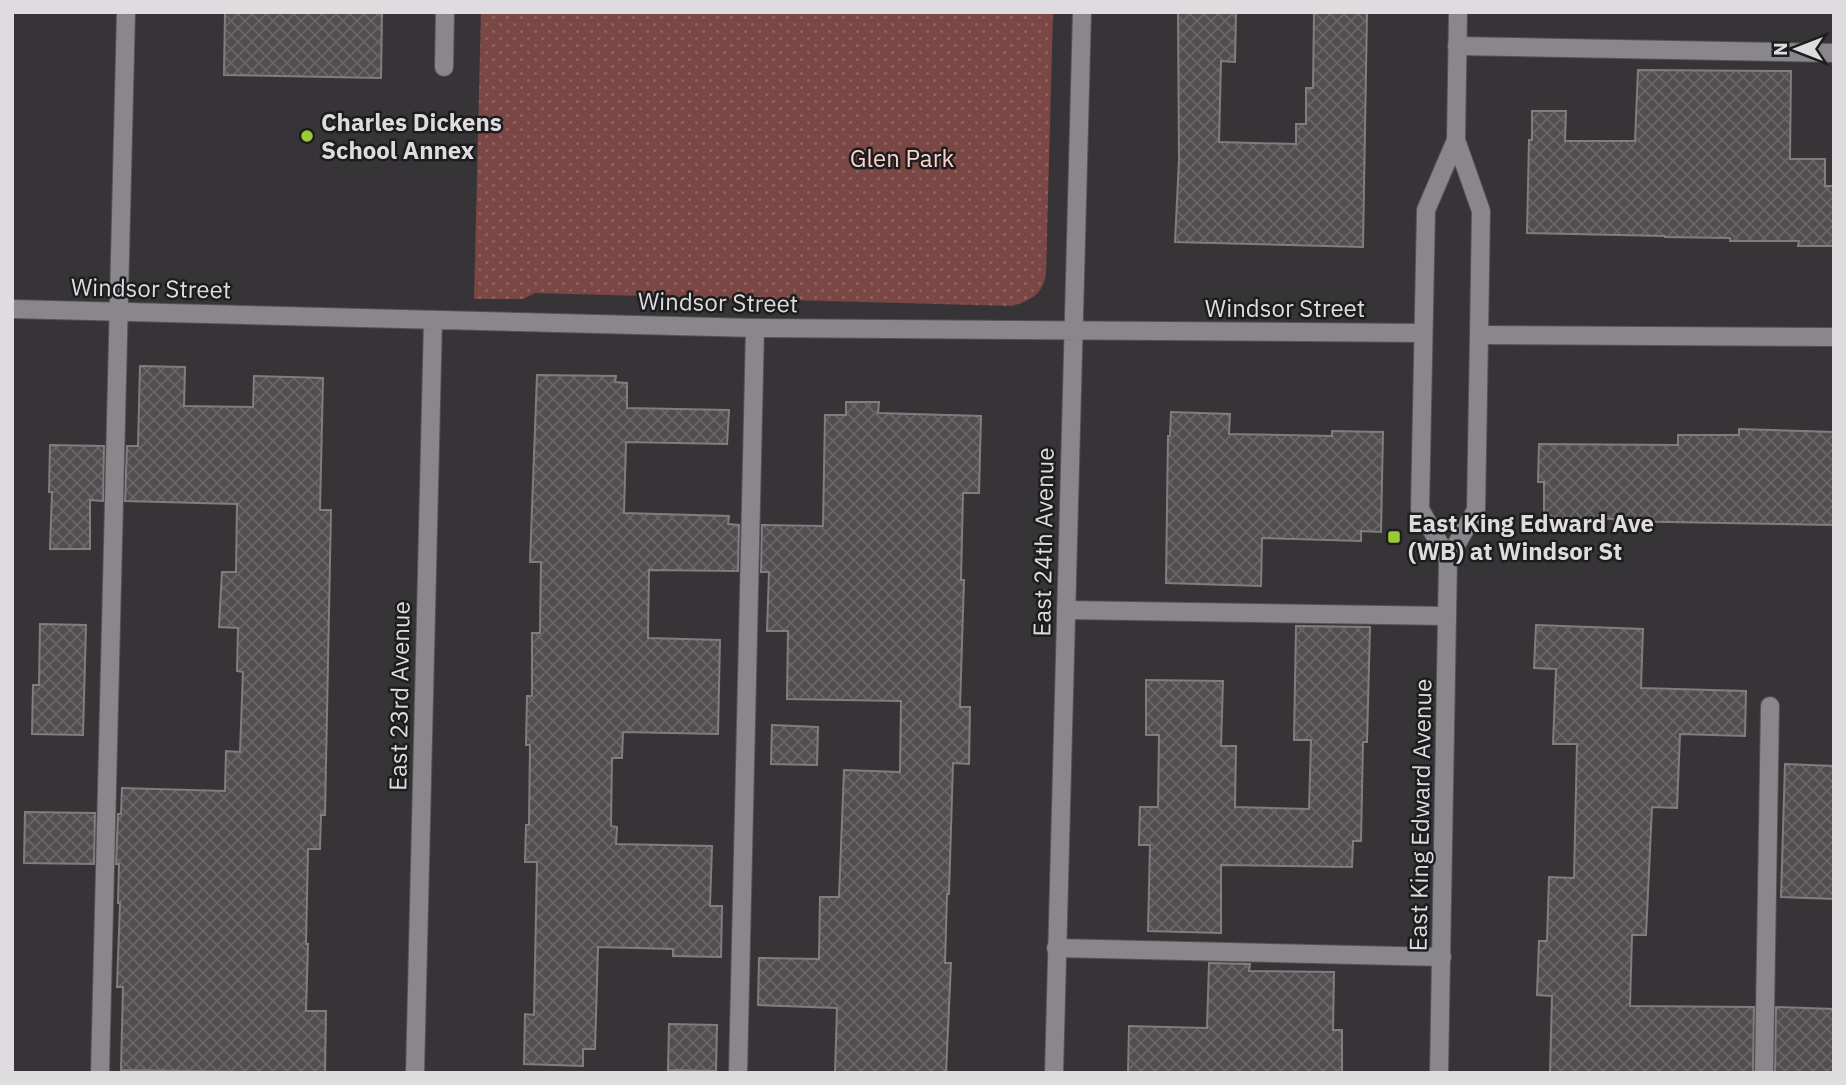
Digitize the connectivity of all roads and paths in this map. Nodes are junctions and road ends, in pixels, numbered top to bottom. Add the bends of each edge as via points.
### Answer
1 (126, 12) edge
2 (445, 12) edge
3 (1082, 12) edge
4 (1458, 12) edge
5 (1457, 46) junction
6 (1834, 53) edge
7 (444, 67) dead end
8 (1456, 140) junction
9 (12, 309) edge
10 (120, 311) junction
11 (433, 320) junction
12 (755, 328) junction
13 (1073, 331) junction
14 (1423, 333) junction
15 (1479, 335) junction
16 (1834, 337) edge
17 (1448, 559) junction
18 (1066, 610) junction
19 (1447, 616) junction
20 (1770, 706) dead end
21 (1056, 948) junction
22 (1442, 957) junction
23 (100, 1073) edge
24 (415, 1073) edge
25 (738, 1073) edge
26 (1054, 1073) edge
27 (1439, 1073) edge
28 (1764, 1073) edge

1 - 10 street
2 - 7 street
3 - 13 street, East 24th Avenue
4 - 5 street, East King Edward Avenue
5 - 6 street
5 - 8 street, East King Edward Avenue
8 - 14 street, East King Edward Avenue via 1426,211
8 - 15 street, East King Edward Avenue via 1481,211
9 - 10 street, Windsor Street
10 - 11 street, Windsor Street
10 - 23 street
11 - 12 street, Windsor Street
11 - 24 street, East 23rd Avenue
12 - 13 street, Windsor Street
12 - 25 street
13 - 14 street, Windsor Street
13 - 18 street, East 24th Avenue
14 - 17 street, East King Edward Avenue via 1420,509
15 - 16 street
15 - 17 street, East King Edward Avenue via 1476,510
17 - 19 street, East King Edward Avenue
18 - 19 street
18 - 21 street, East 24th Avenue
19 - 22 street, East King Edward Avenue
20 - 28 street
21 - 22 street
21 - 26 street, East 24th Avenue
22 - 27 street, East King Edward Avenue

